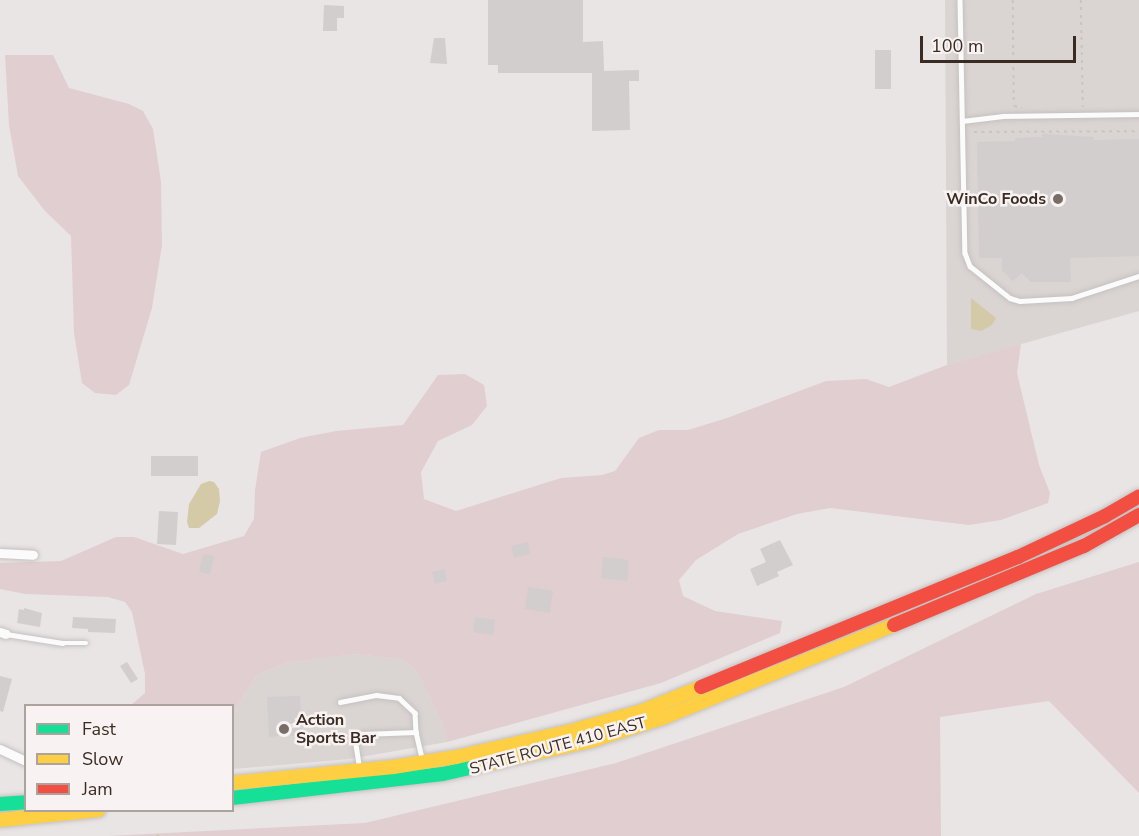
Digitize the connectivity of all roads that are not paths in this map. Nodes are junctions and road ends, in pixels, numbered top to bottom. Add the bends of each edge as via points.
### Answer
1 (960, 0) edge
2 (1139, 114) edge
3 (962, 121) junction
4 (1139, 276) edge
5 (1139, 486) edge
6 (1139, 496) edge
7 (1139, 515) edge
8 (0, 553) edge
9 (33, 555) dead end
10 (976, 573) junction
11 (3, 633) edge
12 (86, 642) dead end
13 (340, 702) dead end
14 (416, 732) junction
15 (0, 749) edge
16 (24, 760) edge
17 (423, 762) junction
18 (360, 770) junction
19 (234, 783) edge
20 (24, 795) edge
21 (0, 797) edge
22 (234, 798) edge
23 (24, 801) edge
24 (0, 804) edge
25 (78, 812) edge
26 (0, 820) edge

1 - 3 lane
2 - 3 lane
3 - 4 lane via 965,253 970,266 1010,298 1020,301 1072,298
5 - 10 highway
6 - 10 highway via 1064,537
7 - 22 highway, STATE ROUTE 410 EAST via 1084,546 902,622 665,717 590,741 443,774
8 - 9 street
10 - 17 highway, STATE ROUTE 410 EAST via 642,711
11 - 12 lane via 62,643
13 - 14 lane via 376,695 399,698 415,713
14 - 17 lane
14 - 18 lane via 362,734 355,743
15 - 16 street
17 - 18 highway, STATE ROUTE 410 EAST
18 - 19 highway, STATE ROUTE 410 EAST
20 - 21 street
23 - 24 highway
25 - 26 highway

